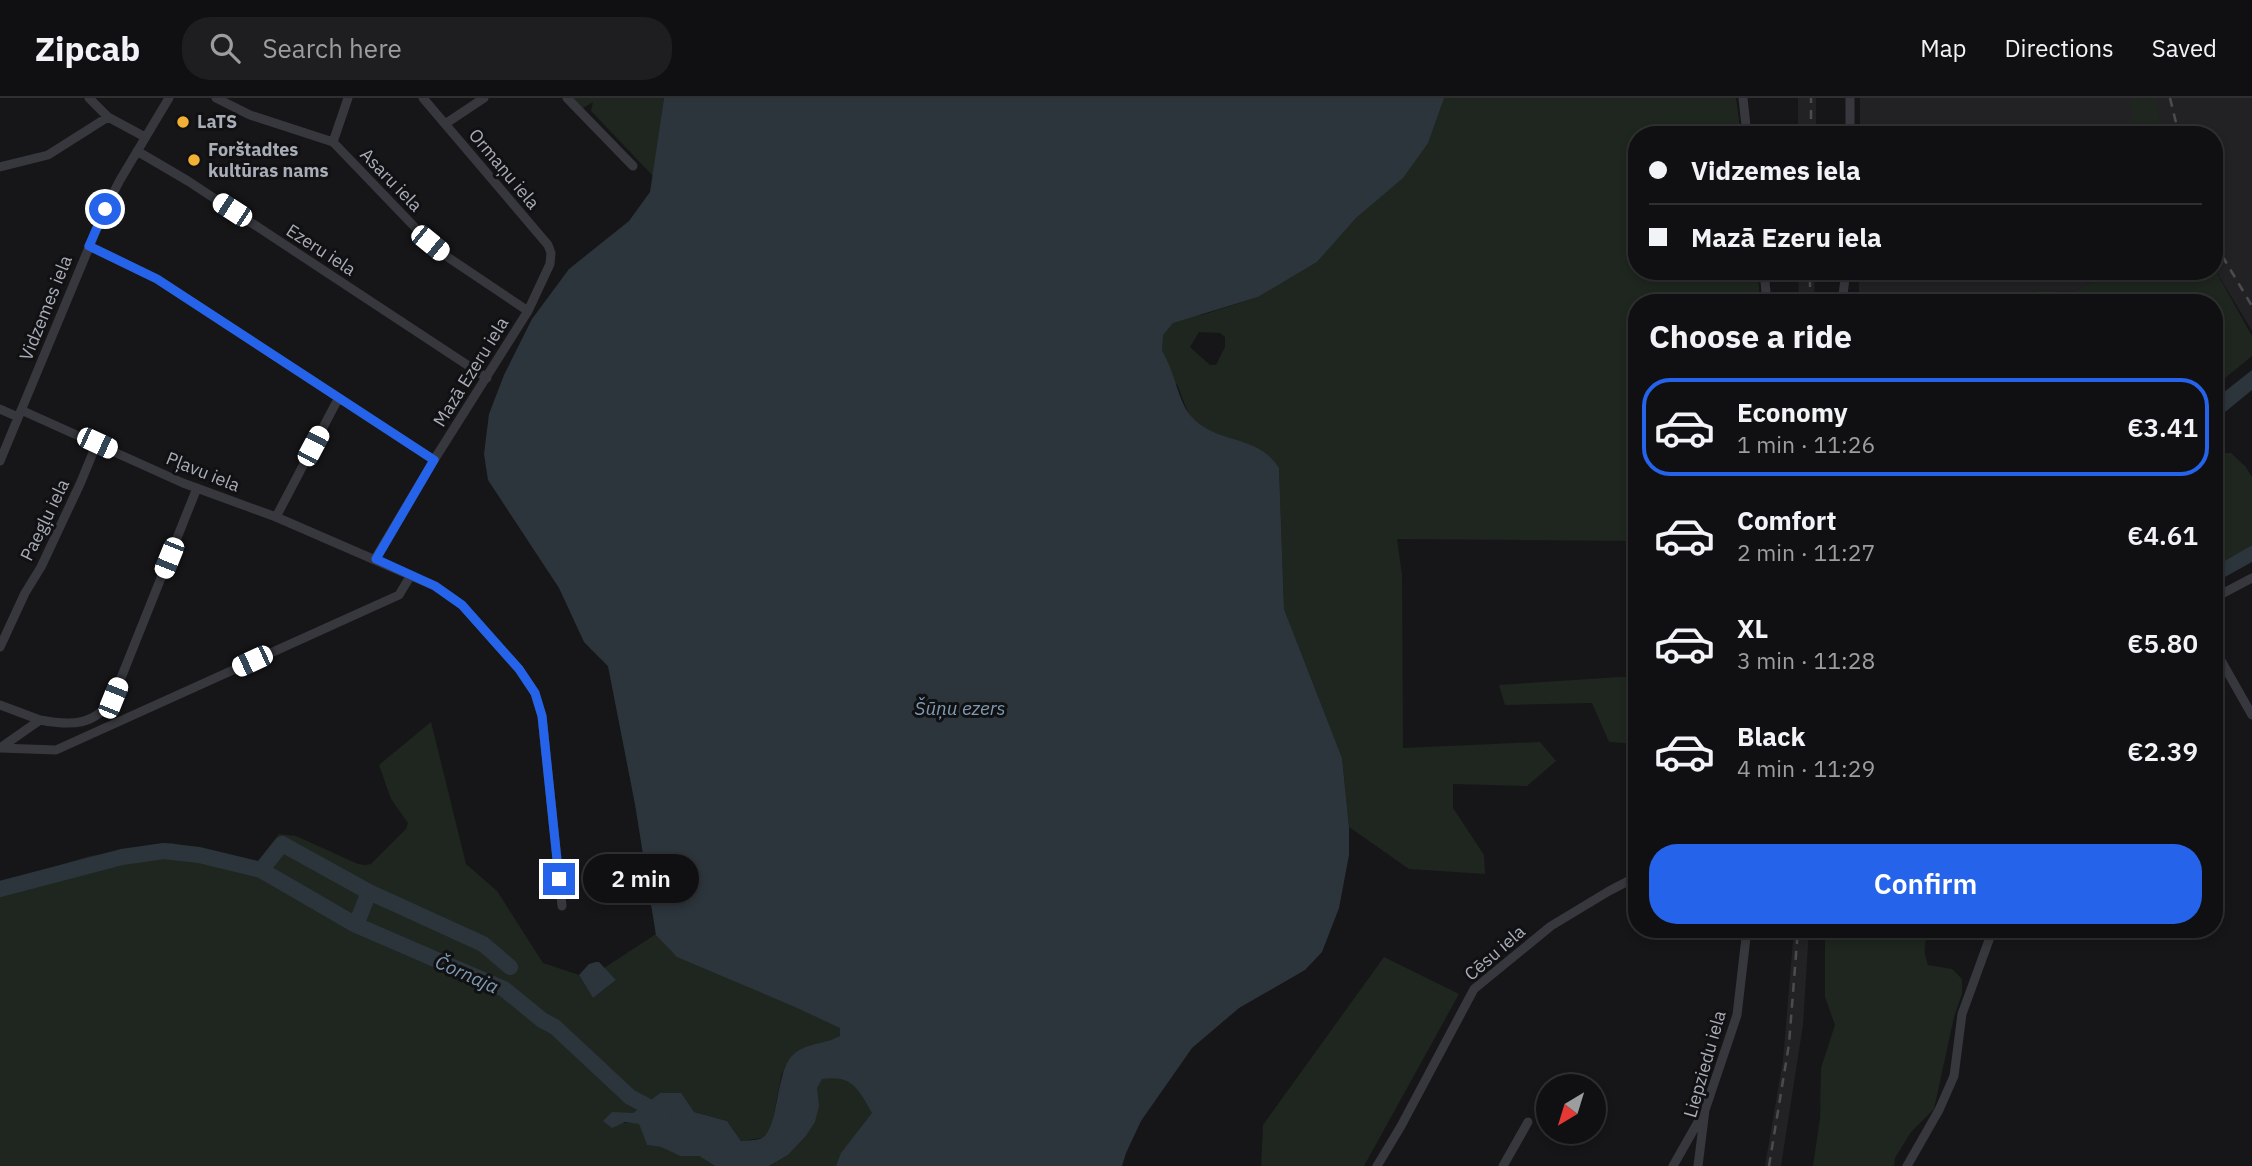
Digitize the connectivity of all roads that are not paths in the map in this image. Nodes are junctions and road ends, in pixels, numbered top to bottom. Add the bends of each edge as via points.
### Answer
1 (89, 98) edge
2 (169, 98) edge
3 (216, 98) edge
4 (348, 98) edge
5 (423, 98) edge
6 (484, 98) edge
7 (567, 98) edge
8 (1743, 98) edge
9 (1850, 98) edge
10 (108, 117) junction
11 (446, 124) junction
12 (1746, 126) edge
13 (1850, 126) edge
14 (145, 137) junction
15 (333, 142) junction
16 (137, 150) junction
17 (633, 166) dead end
18 (1, 168) edge
19 (89, 246) junction
20 (550, 264) joint
21 (528, 311) junction
22 (487, 378) junction
23 (338, 399) junction
24 (0, 410) edge
25 (20, 414) junction
26 (97, 443) junction
27 (434, 460) junction
28 (0, 461) edge
29 (197, 488) junction
30 (276, 517) junction
31 (376, 559) junction
32 (411, 575) junction
33 (2252, 578) edge
34 (2223, 593) edge
35 (0, 647) edge
36 (2223, 664) edge
37 (0, 705) edge
38 (2252, 715) edge
39 (40, 720) junction
40 (0, 748) edge
41 (1628, 881) edge
42 (562, 906) dead end
43 (1746, 938) edge
44 (1990, 938) edge
45 (1705, 1110) junction
46 (1528, 1122) dead end
47 (1377, 1166) edge
48 (1503, 1166) edge
49 (1673, 1166) edge
50 (1699, 1166) edge
51 (1907, 1166) edge

1 - 10 street
2 - 14 street, Vidzemes iela
3 - 15 street, Asaru iela via 250,115
4 - 15 street
5 - 11 street, Ormaņu iela
6 - 11 street
7 - 17 street
8 - 12 street
9 - 13 street
10 - 14 street
10 - 18 street via 48,155
11 - 20 street, Ormaņu iela via 548,245
14 - 16 street, Vidzemes iela
15 - 21 street, Asaru iela via 430,243
16 - 19 street, Vidzemes iela
16 - 22 street, Ezeru iela
19 - 23 street via 157,279
19 - 25 street, Vidzemes iela
20 - 21 street, Mazā Ezeru iela
21 - 22 street, Mazā Ezeru iela
22 - 27 street, Mazā Ezeru iela
23 - 27 street
23 - 30 street
24 - 25 street, Pļavu iela
25 - 26 street, Pļavu iela
25 - 28 street, Vidzemes iela
26 - 29 street, Pļavu iela
26 - 35 street, Paegļu iela
27 - 31 street, Mazā Ezeru iela
29 - 30 street, Pļavu iela
29 - 39 street via 105,710 78,723
30 - 31 street, Pļavu iela
31 - 32 street
32 - 40 street via 399,595 56,750
32 - 42 street via 462,605 535,693 542,716
33 - 34 street
36 - 38 street
37 - 39 street
39 - 40 street
41 - 47 street, Cēsu iela via 1550,926 1474,989
43 - 45 street, Liepziedu iela via 1737,1015
44 - 51 street via 1962,1014 1954,1076
45 - 49 street
45 - 50 street, Liepziedu iela
46 - 48 street

